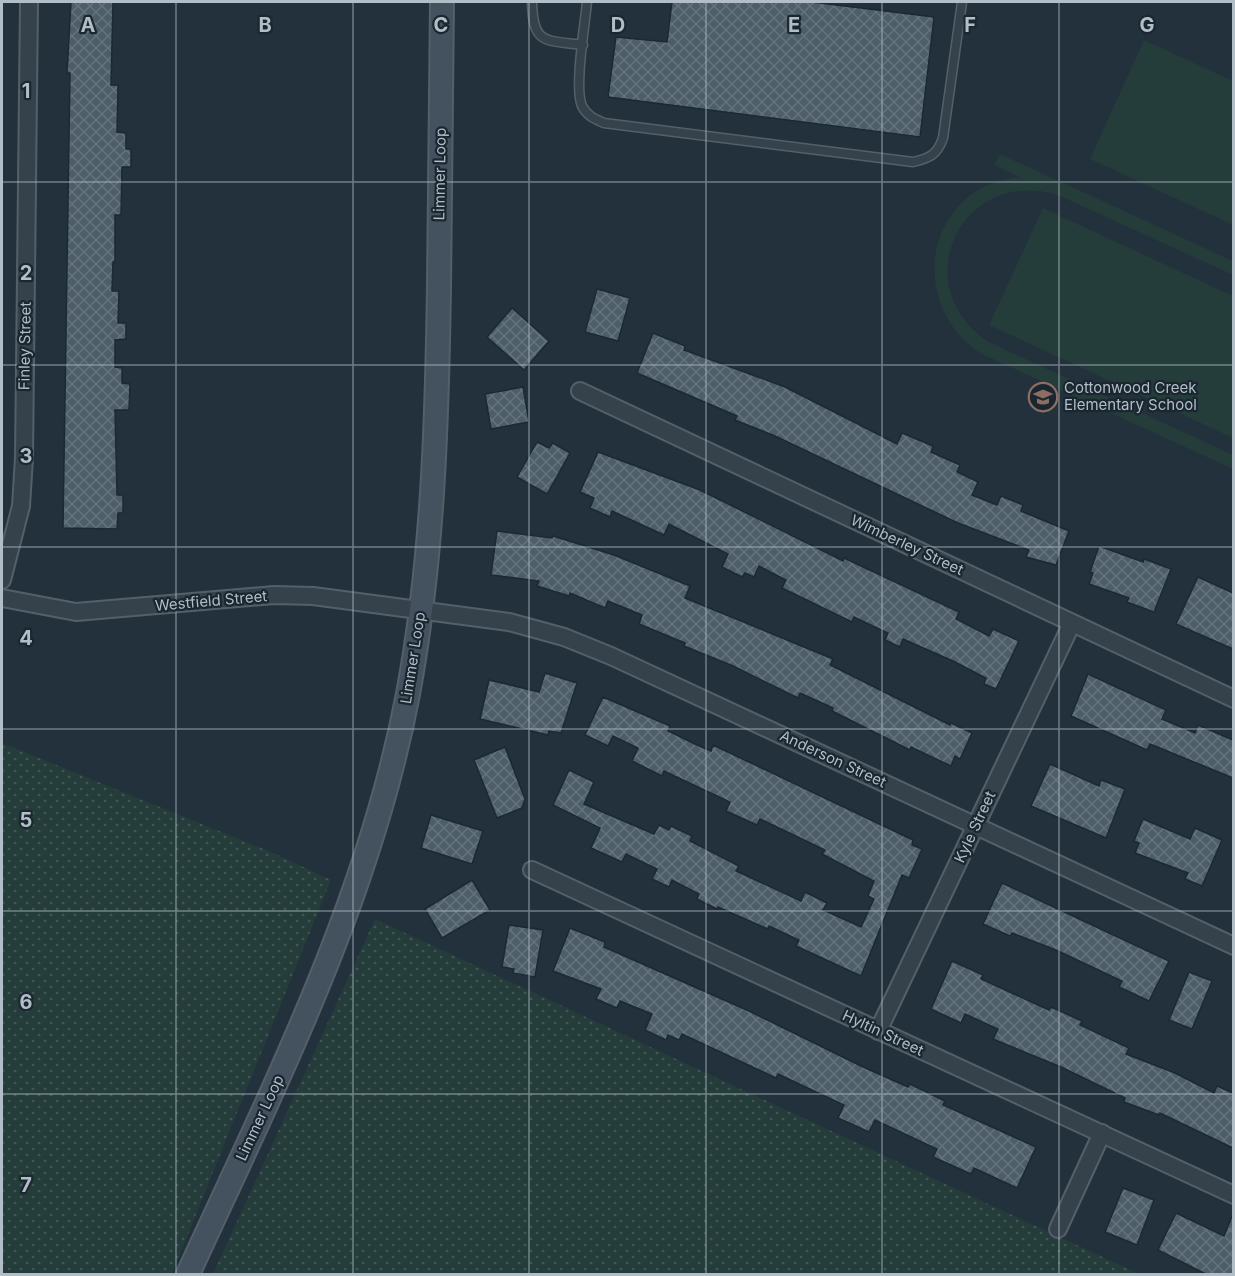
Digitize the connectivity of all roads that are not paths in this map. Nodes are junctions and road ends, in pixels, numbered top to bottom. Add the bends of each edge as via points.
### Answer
1 (29, 2) edge
2 (442, 2) edge
3 (532, 2) edge
4 (587, 2) edge
5 (962, 2) edge
6 (583, 45) junction
7 (580, 392) dead end
8 (2, 580) edge
9 (2, 598) edge
10 (421, 610) junction
11 (1071, 623) junction
12 (1233, 699) edge
13 (975, 826) junction
14 (532, 870) dead end
15 (1233, 946) edge
16 (878, 1031) junction
17 (1102, 1133) junction
18 (1233, 1195) edge
19 (1058, 1229) dead end
20 (188, 1275) edge

1 - 8 street, Finley Street via 24,458 21,506
2 - 10 street, Limmer Loop via 434,484
3 - 6 lane via 532,25 538,35 549,41
4 - 6 lane
5 - 6 lane via 943,138 931,158 913,162 604,123 590,118 582,105 579,84
7 - 11 street, Wimberley Street
9 - 10 street, Westfield Street via 76,612 274,595
10 - 13 street, Anderson Street via 509,622 564,637
10 - 20 street, Limmer Loop via 407,696 387,780 350,903 318,991
11 - 12 street, Wimberley Street
11 - 13 street, Kyle Street
13 - 15 street, Anderson Street
13 - 16 street, Kyle Street
14 - 16 street, Hyltin Street
16 - 17 street, Hyltin Street
17 - 18 street, Hyltin Street
17 - 19 street

